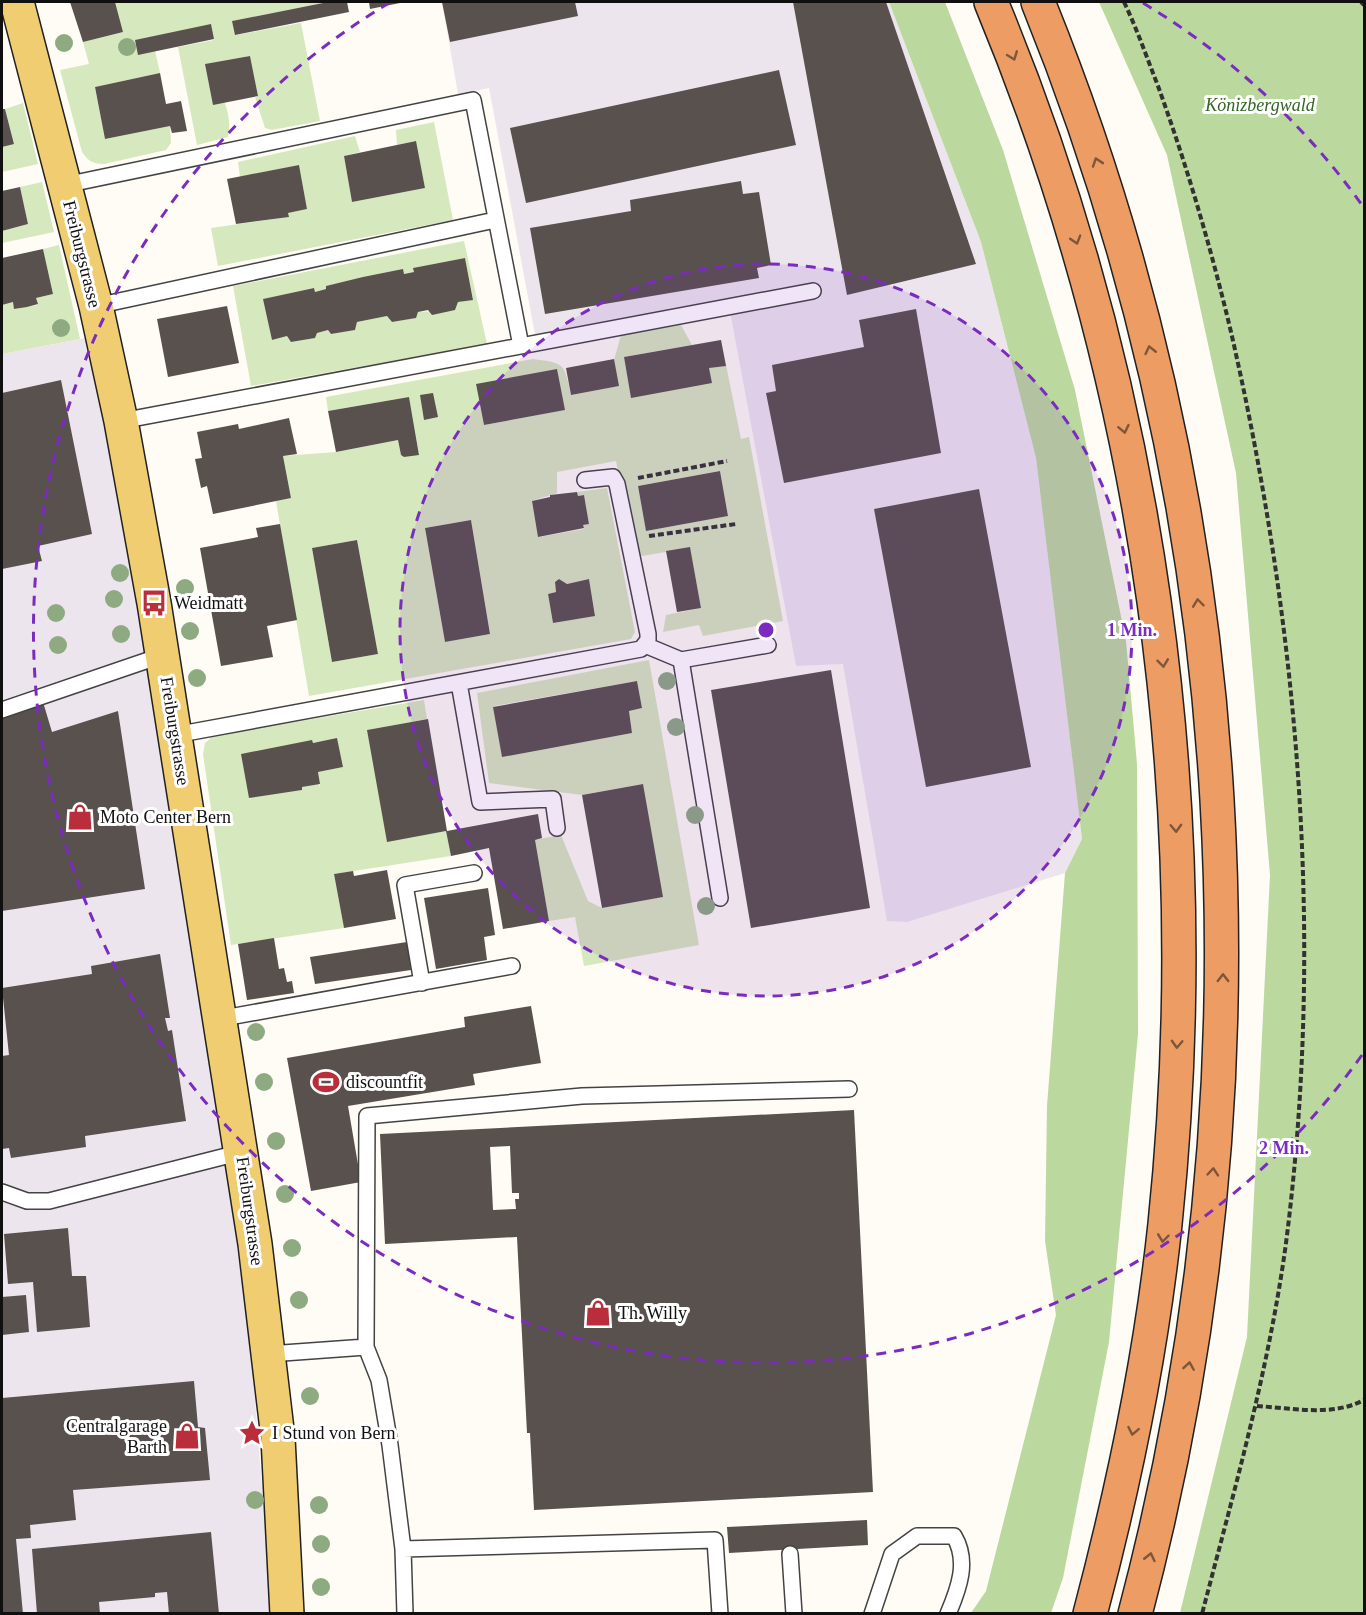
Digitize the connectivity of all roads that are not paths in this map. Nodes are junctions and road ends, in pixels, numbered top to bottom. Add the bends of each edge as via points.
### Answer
1 (17, 2) edge
2 (991, 2) edge
3 (1038, 2) edge
4 (64, 185) junction
5 (495, 220) junction
6 (813, 291) dead end
7 (96, 306) junction
8 (521, 346) junction
9 (121, 421) junction
10 (585, 480) dead end
11 (645, 645) junction
12 (768, 645) dead end
13 (163, 655) junction
14 (681, 660) junction
15 (459, 683) junction
16 (2, 710) edge
17 (175, 735) junction
18 (558, 828) dead end
19 (474, 873) dead end
20 (720, 898) dead end
21 (512, 966) dead end
22 (422, 982) junction
23 (218, 1019) junction
24 (849, 1089) dead end
25 (242, 1152) junction
26 (2, 1192) edge
27 (366, 1347) junction
28 (269, 1354) junction
29 (403, 1550) junction
30 (790, 1554) dead end
31 (287, 1614) edge
32 (405, 1614) edge
33 (720, 1614) edge
34 (794, 1614) edge
35 (872, 1614) edge
36 (948, 1614) edge
37 (1090, 1614) edge
38 (1135, 1614) edge

1 - 4 main road, Freiburgstrasse
2 -> 37 highway via 1059,189 1102,334 1121,416 1158,627 1176,820 1179,995 1164,1226 1139,1400
38 -> 3 highway via 1183,1399 1207,1233 1223,999 1220,822 1207,668 1165,411 1105,189
4 - 5 lane via 473,100
4 - 7 main road, Freiburgstrasse
5 - 7 lane
5 - 8 lane
6 - 8 lane
7 - 9 main road, Freiburgstrasse
8 - 9 lane
9 - 13 main road, Freiburgstrasse
10 - 11 lane via 613,477 617,484 648,634
11 - 14 lane
11 - 15 lane via 636,651
12 - 14 lane
13 - 16 lane
13 - 17 main road, Freiburgstrasse
14 - 20 lane
15 - 17 lane
15 - 18 lane via 480,802 553,799
17 - 23 main road, Freiburgstrasse
19 - 22 lane via 405,885
21 - 22 lane
22 - 23 lane
23 - 25 main road, Freiburgstrasse
24 - 27 lane via 582,1096 368,1116
25 - 26 lane via 49,1201 27,1201
25 - 28 main road, Freiburgstrasse
27 - 28 lane
27 - 29 lane via 379,1380
28 - 31 main road, Freiburgstrasse via 282,1484
29 - 32 lane
29 - 33 lane via 715,1540
30 - 34 lane
35 - 36 lane via 892,1554 917,1536 954,1536 962,1550 962,1560 960,1581

